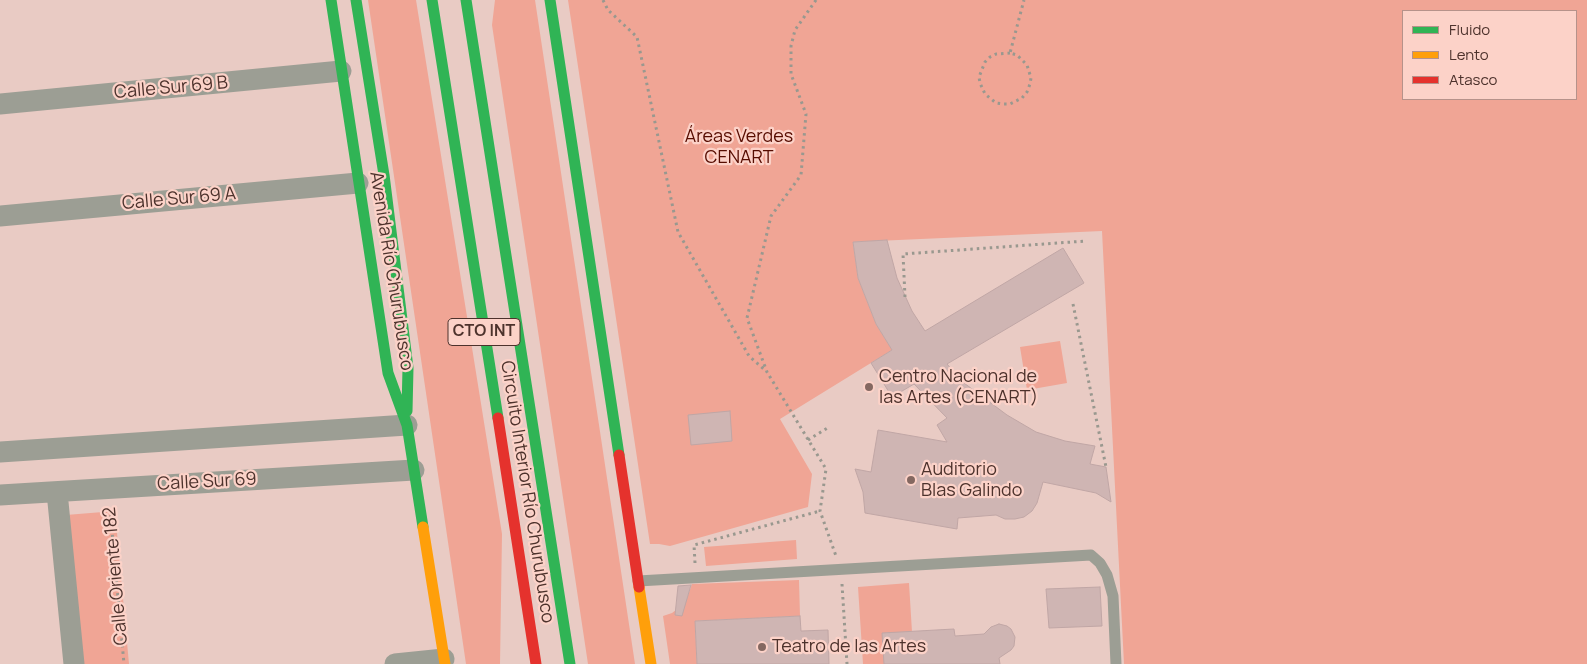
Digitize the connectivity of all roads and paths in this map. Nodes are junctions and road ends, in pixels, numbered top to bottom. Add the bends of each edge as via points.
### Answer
1 (330, 0) edge
2 (356, 0) edge
3 (432, 0) edge
4 (466, 0) edge
5 (550, 0) edge
6 (604, 0) edge
7 (816, 0) edge
8 (1024, 0) edge
9 (478, 8) dead end
10 (472, 32) junction
11 (1010, 53) junction
12 (341, 71) junction
13 (0, 104) edge
14 (358, 183) junction
15 (0, 216) edge
16 (1086, 241) dead end
17 (905, 297) dead end
18 (1073, 304) dead end
19 (767, 372) junction
20 (407, 425) junction
21 (829, 427) dead end
22 (808, 440) junction
23 (0, 452) edge
24 (1106, 467) dead end
25 (414, 470) junction
26 (108, 488) junction
27 (58, 492) junction
28 (0, 496) edge
29 (820, 511) junction
30 (521, 568) junction
31 (841, 570) junction
32 (697, 578) junction
33 (638, 582) junction
34 (518, 626) dead end
35 (444, 662) edge
36 (74, 664) edge
37 (124, 664) edge
38 (395, 664) edge
39 (536, 664) edge
40 (570, 664) edge
41 (651, 664) edge
42 (847, 664) edge
43 (1116, 664) edge

1 - 12 main road, Avenida Río Churubusco
2 - 20 main road via 384,175 408,368
3 - 30 main road, Circuito Interior Río Churubusco / CTO INT
4 - 10 main road, Circuito Interior Río Churubusco / CTO INT
5 - 33 main road
6 - 19 path via 608,10 637,37 678,232 748,356
7 - 19 path via 795,30 791,46 791,74 806,114 801,175 771,216 747,318
8 - 11 path
9 - 10 main road
10 - 40 main road, Circuito Interior Río Churubusco / CTO INT
11 - 11 path via 1027,65 1030,84 1022,98 1010,104 996,103 984,94 979,76 990,57
12 - 13 street, Calle Sur 69 B
12 - 14 main road, Avenida Río Churubusco
14 - 15 street, Calle Sur 69 A
14 - 20 main road, Avenida Río Churubusco via 388,373
16 - 17 path via 903,254
18 - 24 path
19 - 22 path
20 - 23 street
20 - 25 main road, Avenida Río Churubusco
21 - 22 path
22 - 29 path via 826,469
25 - 26 street, Calle Sur 69
25 - 35 main road, Avenida Río Churubusco
26 - 27 street, Calle Sur 69
26 - 37 path, Calle Oriente 182
27 - 28 street, Calle Sur 69
27 - 36 street
29 - 31 path
29 - 32 path via 694,545
30 - 34 main road
30 - 39 main road, Circuito Interior Río Churubusco / CTO INT
31 - 32 lane
31 - 42 path
31 - 43 lane via 1091,555 1107,575 1113,596
32 - 33 lane
33 - 41 main road
35 - 38 street

